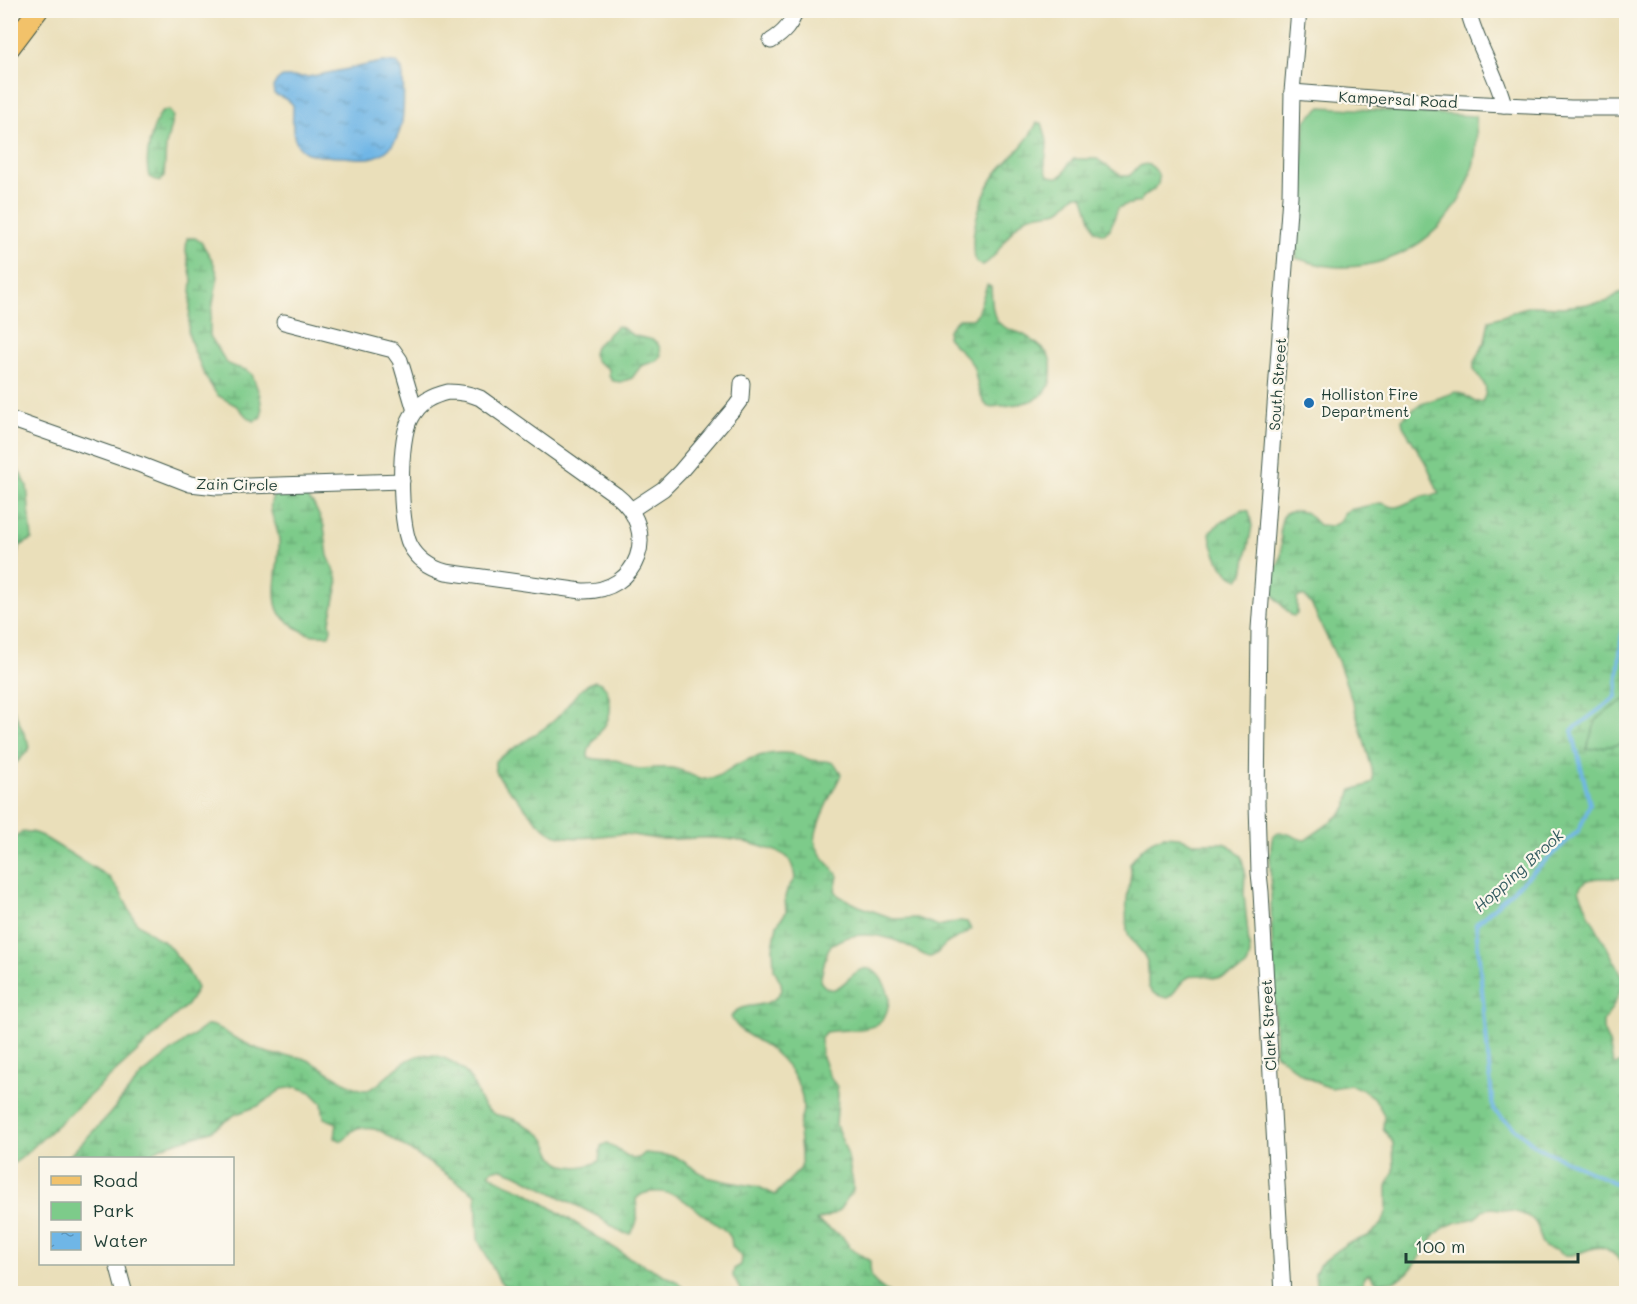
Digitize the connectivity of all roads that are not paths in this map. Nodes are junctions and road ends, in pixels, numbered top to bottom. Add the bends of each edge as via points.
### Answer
1 (38, 10) edge
2 (796, 10) edge
3 (1299, 10) edge
4 (1468, 10) edge
5 (771, 41) dead end
6 (10, 47) edge
7 (1292, 92) junction
8 (1504, 105) junction
9 (1626, 108) edge
10 (284, 322) dead end
11 (742, 384) dead end
12 (415, 411) junction
13 (10, 419) edge
14 (402, 481) junction
15 (631, 510) junction
16 (1256, 757) joint
17 (118, 1265) edge
18 (125, 1293) edge
19 (1283, 1293) edge

1 - 6 main road
2 - 5 street via 792,23
3 - 7 street, South Street
4 - 8 street
7 - 8 street, Kampersal Road
7 - 16 street, South Street via 1290,196 1259,629
8 - 9 street, Kampersal Road
10 - 12 street via 393,350 400,360
11 - 15 street via 741,399 680,472 663,489
12 - 14 street via 404,435
12 - 15 street via 428,399 448,392 480,398 616,495
13 - 14 street, Zain Circle via 189,484 217,487
14 - 15 street via 407,537 426,563 447,572 576,590 611,586 629,572 640,537
16 - 19 street, Clark Street
17 - 18 street

